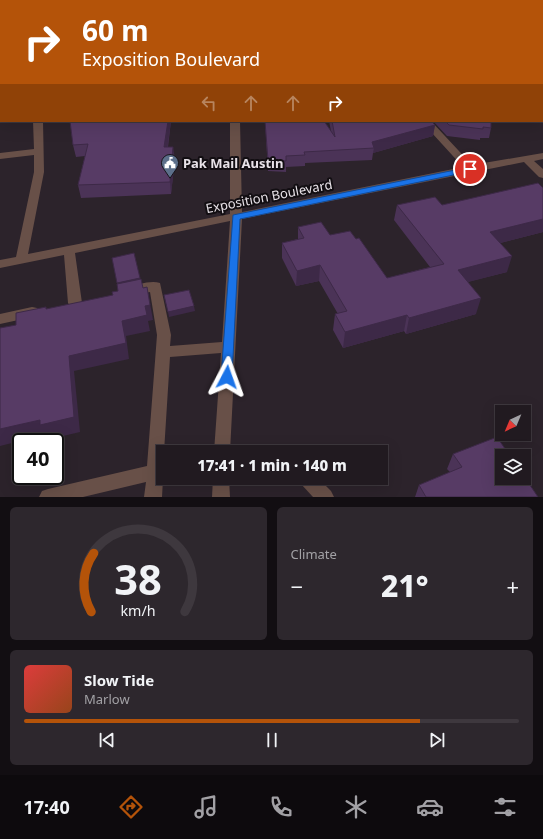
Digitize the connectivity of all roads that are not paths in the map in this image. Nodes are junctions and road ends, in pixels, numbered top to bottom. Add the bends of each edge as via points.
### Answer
1 (38, 122) edge
2 (235, 122) edge
3 (427, 122) edge
4 (38, 151) junction
5 (0, 156) edge
6 (543, 156) edge
7 (526, 159) junction
8 (470, 169) junction
9 (543, 175) edge
10 (236, 217) junction
11 (69, 250) junction
12 (21, 260) junction
13 (0, 264) edge
14 (119, 294) edge
15 (90, 300) edge
16 (75, 303) junction
17 (60, 306) edge
18 (45, 310) edge
19 (0, 319) edge
20 (229, 347) junction
21 (162, 352) junction
22 (160, 445) edge
23 (222, 445) edge
24 (156, 473) edge
25 (156, 485) edge
26 (221, 485) edge
27 (314, 485) edge
28 (48, 497) edge
29 (154, 497) edge
30 (221, 497) edge
31 (325, 497) edge

1 - 4 street
2 - 10 street
3 - 8 street
4 - 5 street
4 - 12 street via 39,172
6 - 7 street, Exposition Boulevard
7 - 8 street, Exposition Boulevard
7 - 9 street
8 - 10 street, Exposition Boulevard
10 - 11 street, Exposition Boulevard
10 - 20 street
11 - 12 street, Exposition Boulevard
11 - 16 street
12 - 13 street, Exposition Boulevard
14 - 21 street via 155,286 164,335
15 - 16 street
16 - 17 street
18 - 19 street
20 - 21 street
20 - 23 street
21 - 22 street
24 - 28 street
25 - 29 street
26 - 30 street
27 - 31 street

